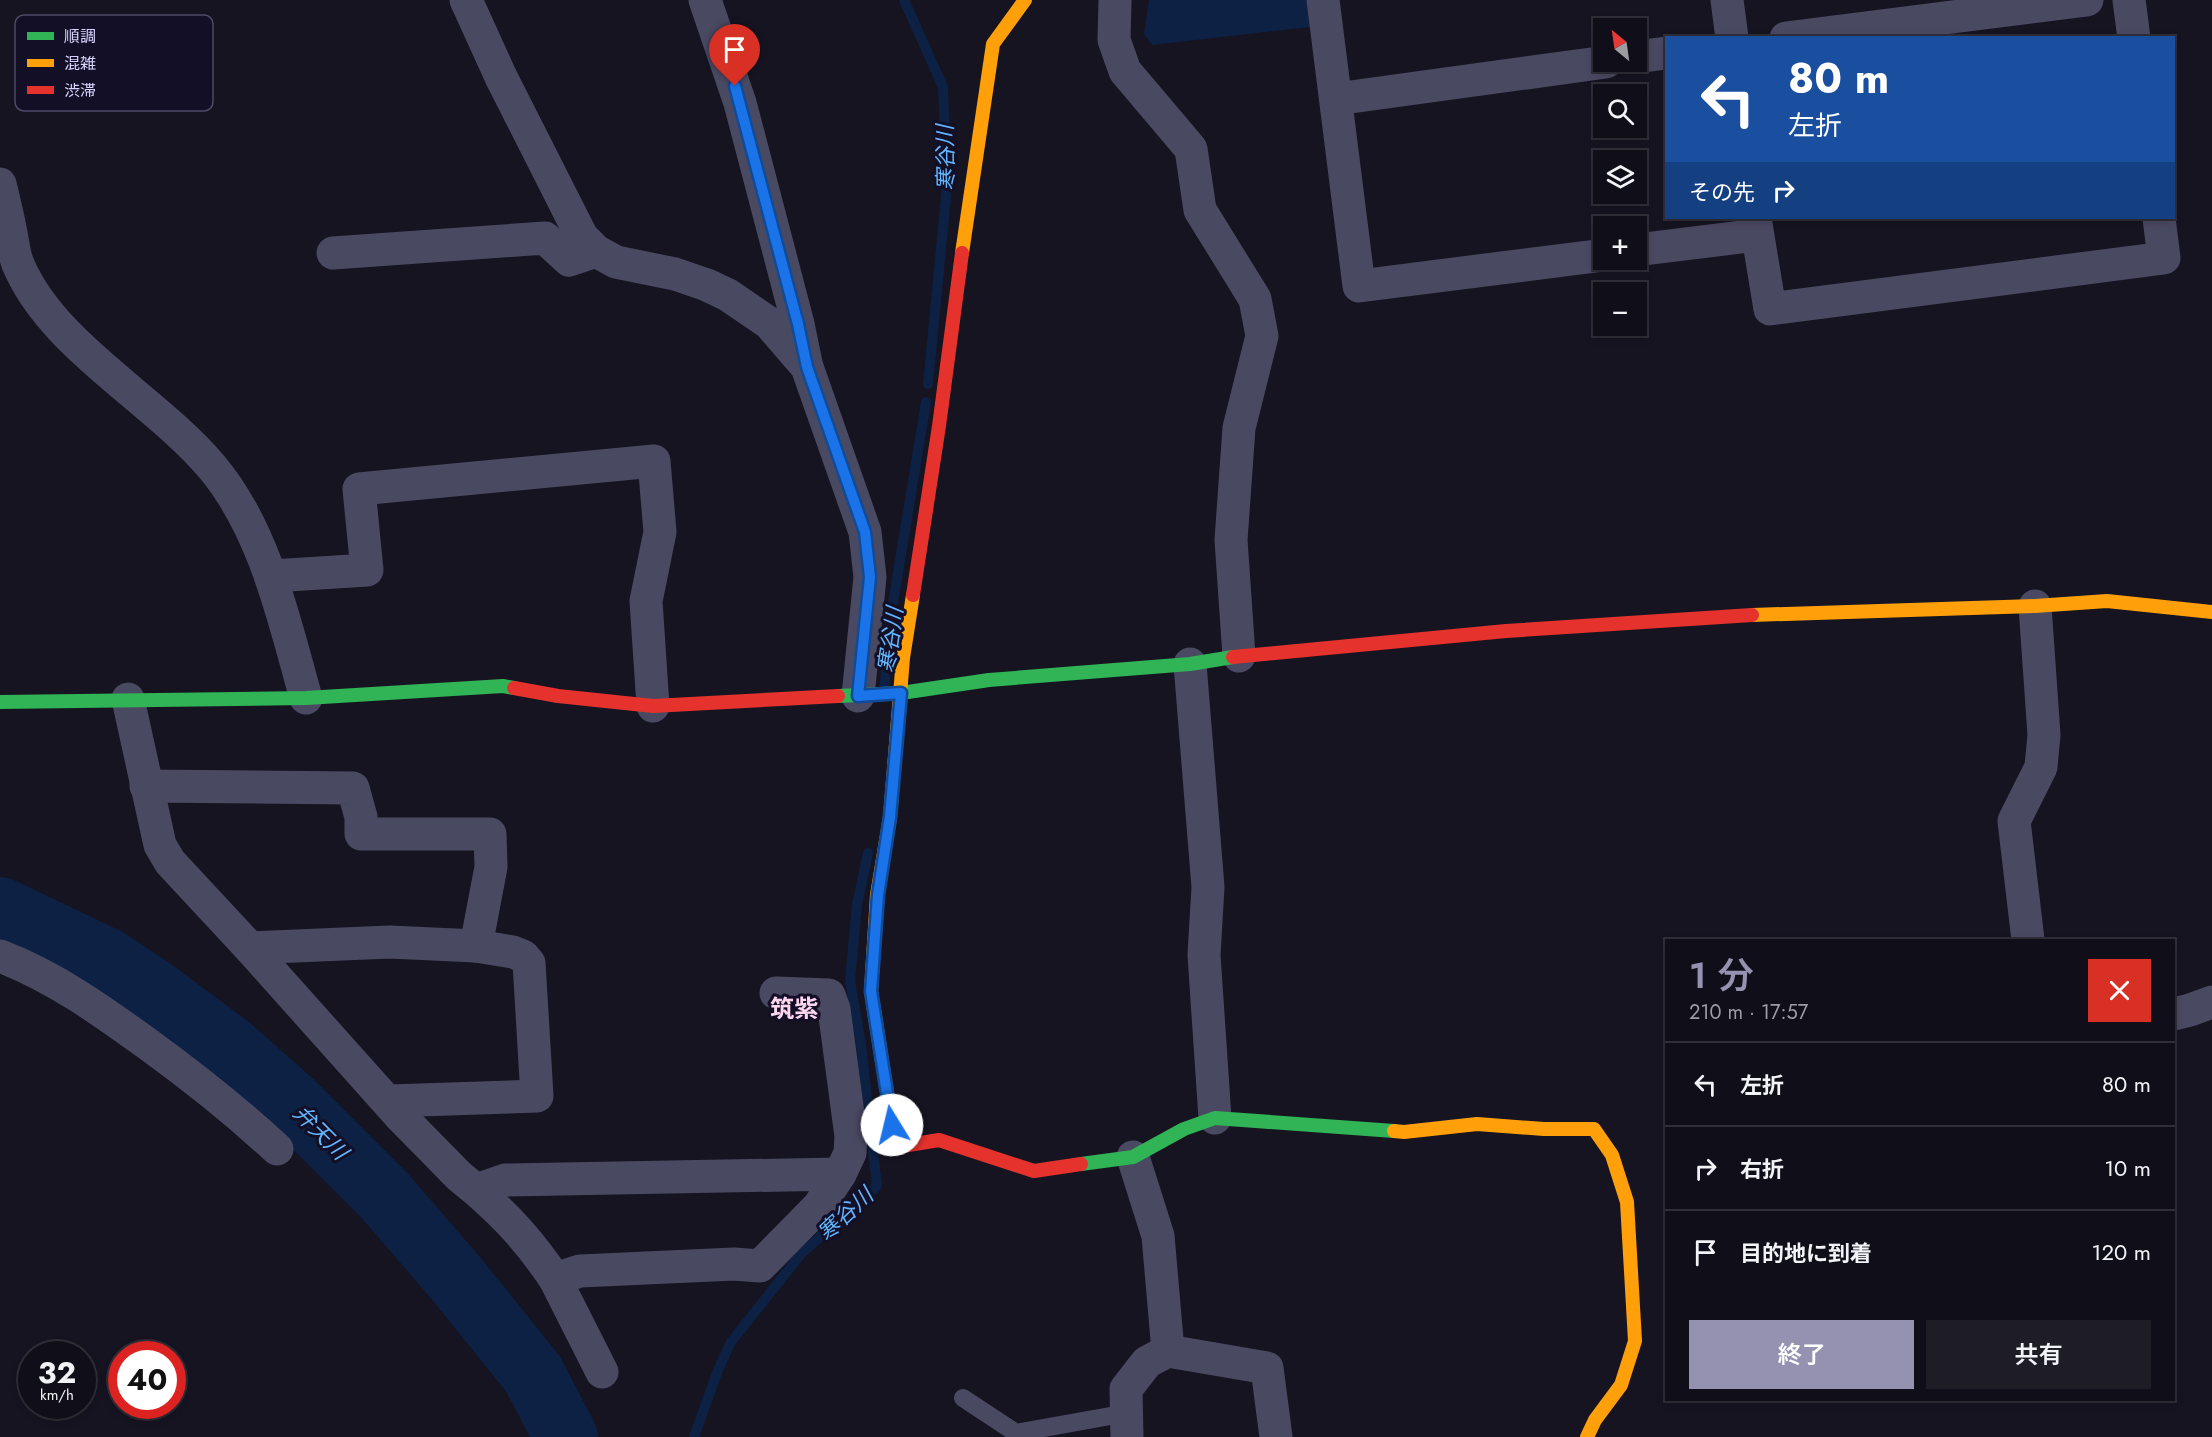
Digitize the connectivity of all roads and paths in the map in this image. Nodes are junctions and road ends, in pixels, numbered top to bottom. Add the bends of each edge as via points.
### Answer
1 (466, 0) edge
2 (705, 0) edge
3 (1025, 0) edge
4 (1114, 0) edge
5 (1323, 0) edge
6 (1726, 0) edge
7 (2087, 0) edge
8 (2129, 0) edge
9 (1732, 36) edge
10 (1802, 36) edge
11 (2134, 36) edge
12 (1665, 53) edge
13 (1647, 56) edge
14 (1593, 64) edge
15 (1336, 99) junction
16 (0, 184) edge
17 (2159, 219) edge
18 (1756, 226) edge
19 (1647, 248) edge
20 (596, 251) junction
21 (333, 253) dead end
22 (1593, 256) edge
23 (807, 367) junction
24 (272, 576) junction
25 (2035, 606) junction
26 (2212, 612) edge
27 (1239, 656) junction
28 (1190, 663) junction
29 (901, 693) junction
30 (862, 695) junction
31 (306, 698) junction
32 (128, 699) junction
33 (0, 702) edge
34 (653, 706) junction
35 (146, 786) junction
36 (2028, 939) edge
37 (476, 946) junction
38 (250, 948) junction
39 (0, 956) edge
40 (776, 993) dead end
41 (2212, 1002) edge
42 (2175, 1014) edge
43 (389, 1101) junction
44 (1215, 1118) junction
45 (277, 1149) dead end
46 (1133, 1157) junction
47 (840, 1174) junction
48 (476, 1190) junction
49 (555, 1279) junction
50 (1168, 1351) junction
51 (602, 1372) dead end
52 (963, 1398) dead end
53 (1127, 1425) edge
54 (1276, 1437) edge
55 (1587, 1437) edge

1 - 20 street via 582,237
2 - 23 street via 741,103
3 - 29 street via 993,44
4 - 27 street via 1114,40 1125,70 1191,149 1200,210 1255,300 1262,336 1239,428 1231,540
5 - 15 street
6 - 9 street
7 - 10 street
8 - 11 street
12 - 13 street
14 - 15 street
15 - 22 street via 1359,286
16 - 24 street via 17,262 30,288 61,329 212,467 238,504
17 - 18 street via 2164,258 1770,309
18 - 19 street
20 - 21 street via 569,260 545,238
20 - 23 street via 615,262 675,274 728,295 769,323
23 - 30 street via 865,532 869,555
24 - 31 street
24 - 34 street via 367,570 359,489 654,461 660,532 646,601
25 - 26 street via 2107,601
25 - 27 street via 1754,615 1506,631
25 - 36 street via 2044,735 2041,767 2014,821
27 - 28 street
28 - 29 street via 989,680
28 - 44 street via 1208,887 1204,954
29 - 30 street
29 - 46 street via 871,991 896,1147 939,1140 1034,1171
30 - 34 street
31 - 32 street
31 - 34 street via 503,686
32 - 33 street
32 - 35 street
35 - 37 street via 353,788 361,816 361,834 490,834 492,867
35 - 38 street via 160,845 170,862
37 - 38 street via 390,942
37 - 43 street via 513,952 529,963 537,1096
38 - 43 street
39 - 45 street via 93,1004
40 - 47 street via 829,995 834,1009 851,1136 850,1153
41 - 42 street
43 - 48 street
44 - 46 street via 1184,1129
44 - 55 street via 1404,1132 1477,1124 1594,1129 1611,1155 1627,1202 1635,1341 1621,1385
46 - 50 street via 1158,1236
47 - 48 street via 505,1180
47 - 49 street via 819,1206 760,1266 580,1271
48 - 49 street via 508,1217
49 - 51 street
50 - 53 street via 1147,1362 1126,1389
50 - 54 street via 1267,1368
52 - 53 lane via 1016,1433

